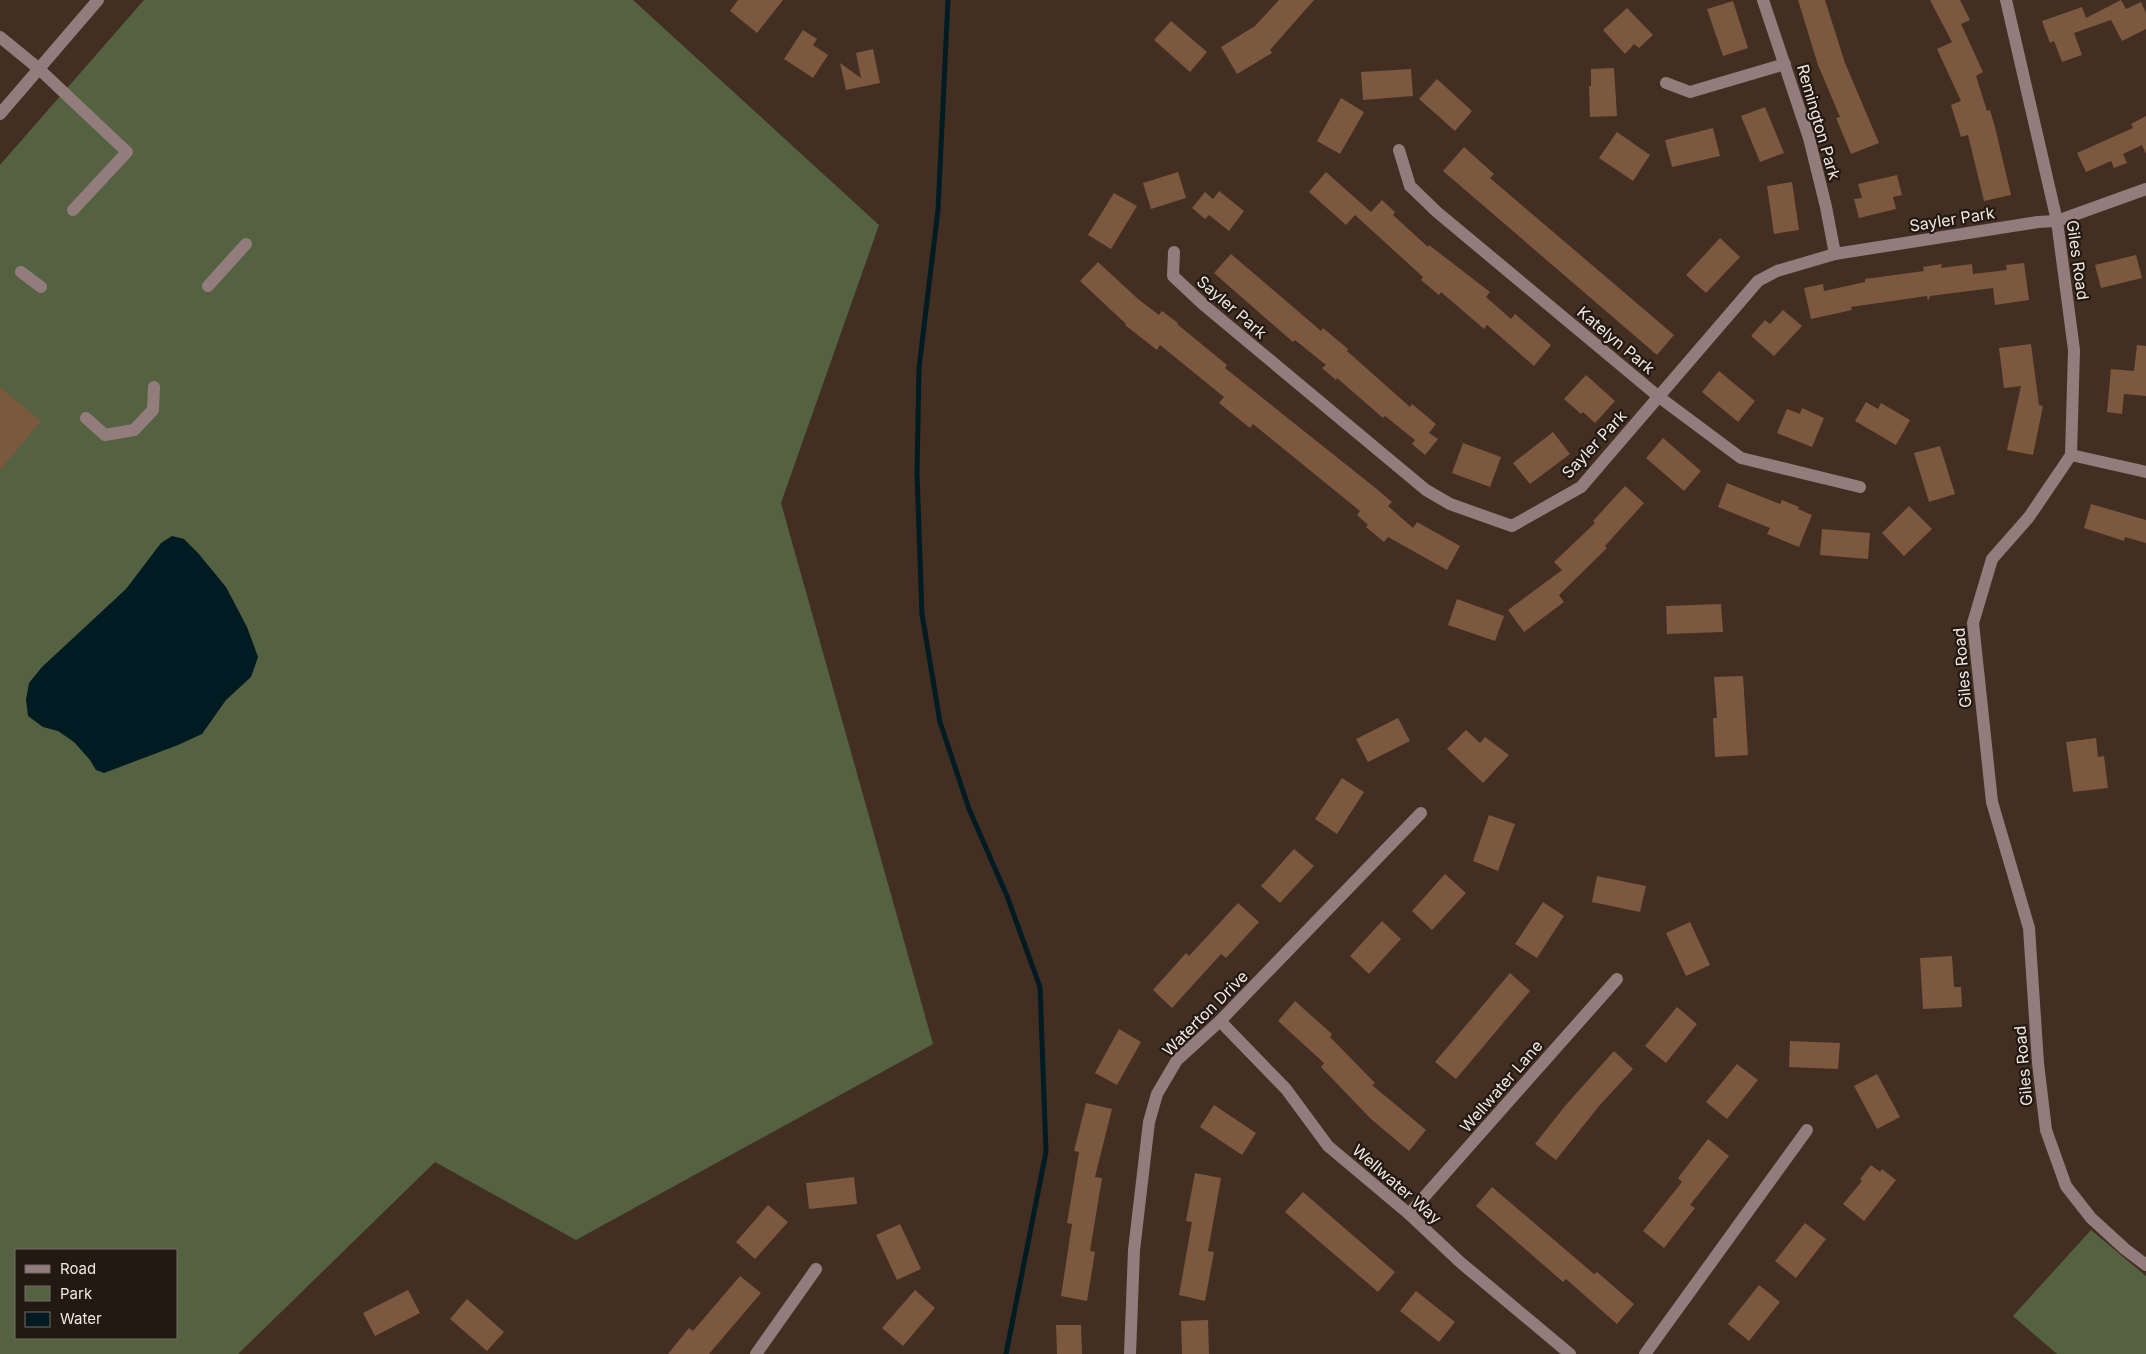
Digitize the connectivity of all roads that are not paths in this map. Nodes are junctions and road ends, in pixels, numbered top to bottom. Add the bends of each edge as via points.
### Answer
1 (98, 0) edge
2 (1764, 0) edge
3 (2006, 0) edge
4 (0, 37) edge
5 (1785, 64) junction
6 (38, 68) junction
7 (1666, 83) dead end
8 (0, 114) edge
9 (1399, 150) dead end
10 (2146, 189) edge
11 (73, 210) dead end
12 (2057, 221) junction
13 (246, 244) dead end
14 (1174, 252) dead end
15 (1835, 254) junction
16 (21, 272) dead end
17 (208, 286) dead end
18 (41, 287) dead end
19 (154, 387) dead end
20 (1659, 397) junction
21 (86, 418) dead end
22 (2070, 455) junction
23 (2146, 472) edge
24 (1860, 487) dead end
25 (1421, 813) dead end
26 (1617, 979) dead end
27 (1220, 1021) junction
28 (1806, 1130) dead end
29 (1409, 1214) junction
30 (2146, 1265) edge
31 (816, 1269) dead end
32 (756, 1354) edge
33 (1130, 1354) edge
34 (1570, 1354) edge
35 (1646, 1354) edge

1 - 6 street
2 - 5 street, Remington Park
3 - 12 street, Giles Road
4 - 6 street
5 - 7 street via 1690,92
5 - 15 street, Remington Park via 1809,138
6 - 8 street
6 - 11 street via 126,152
9 - 20 street, Katelyn Park via 1410,186
10 - 12 street, Sayler Park
12 - 15 street, Sayler Park
12 - 22 street, Giles Road via 2074,350
13 - 17 street
14 - 20 street, Sayler Park via 1174,276 1205,306 1426,490 1450,504 1512,526 1581,487
15 - 20 street, Sayler Park via 1784,269 1758,281
16 - 18 street
19 - 21 street via 153,410 134,430 105,435
20 - 24 street, Katelyn Park via 1741,458
22 - 23 street
22 - 30 street, Giles Road via 2029,517 1992,559 1973,623 1992,802 2029,928 2046,1130 2066,1186 2091,1218
25 - 27 street, Waterton Drive
26 - 29 street, Wellwater Lane
27 - 29 street, Wellwater Way via 1286,1089 1328,1146
27 - 33 street, Waterton Drive via 1177,1060 1157,1094 1149,1122 1134,1250
28 - 35 street
29 - 34 street, Wellwater Way via 1460,1262
31 - 32 street

